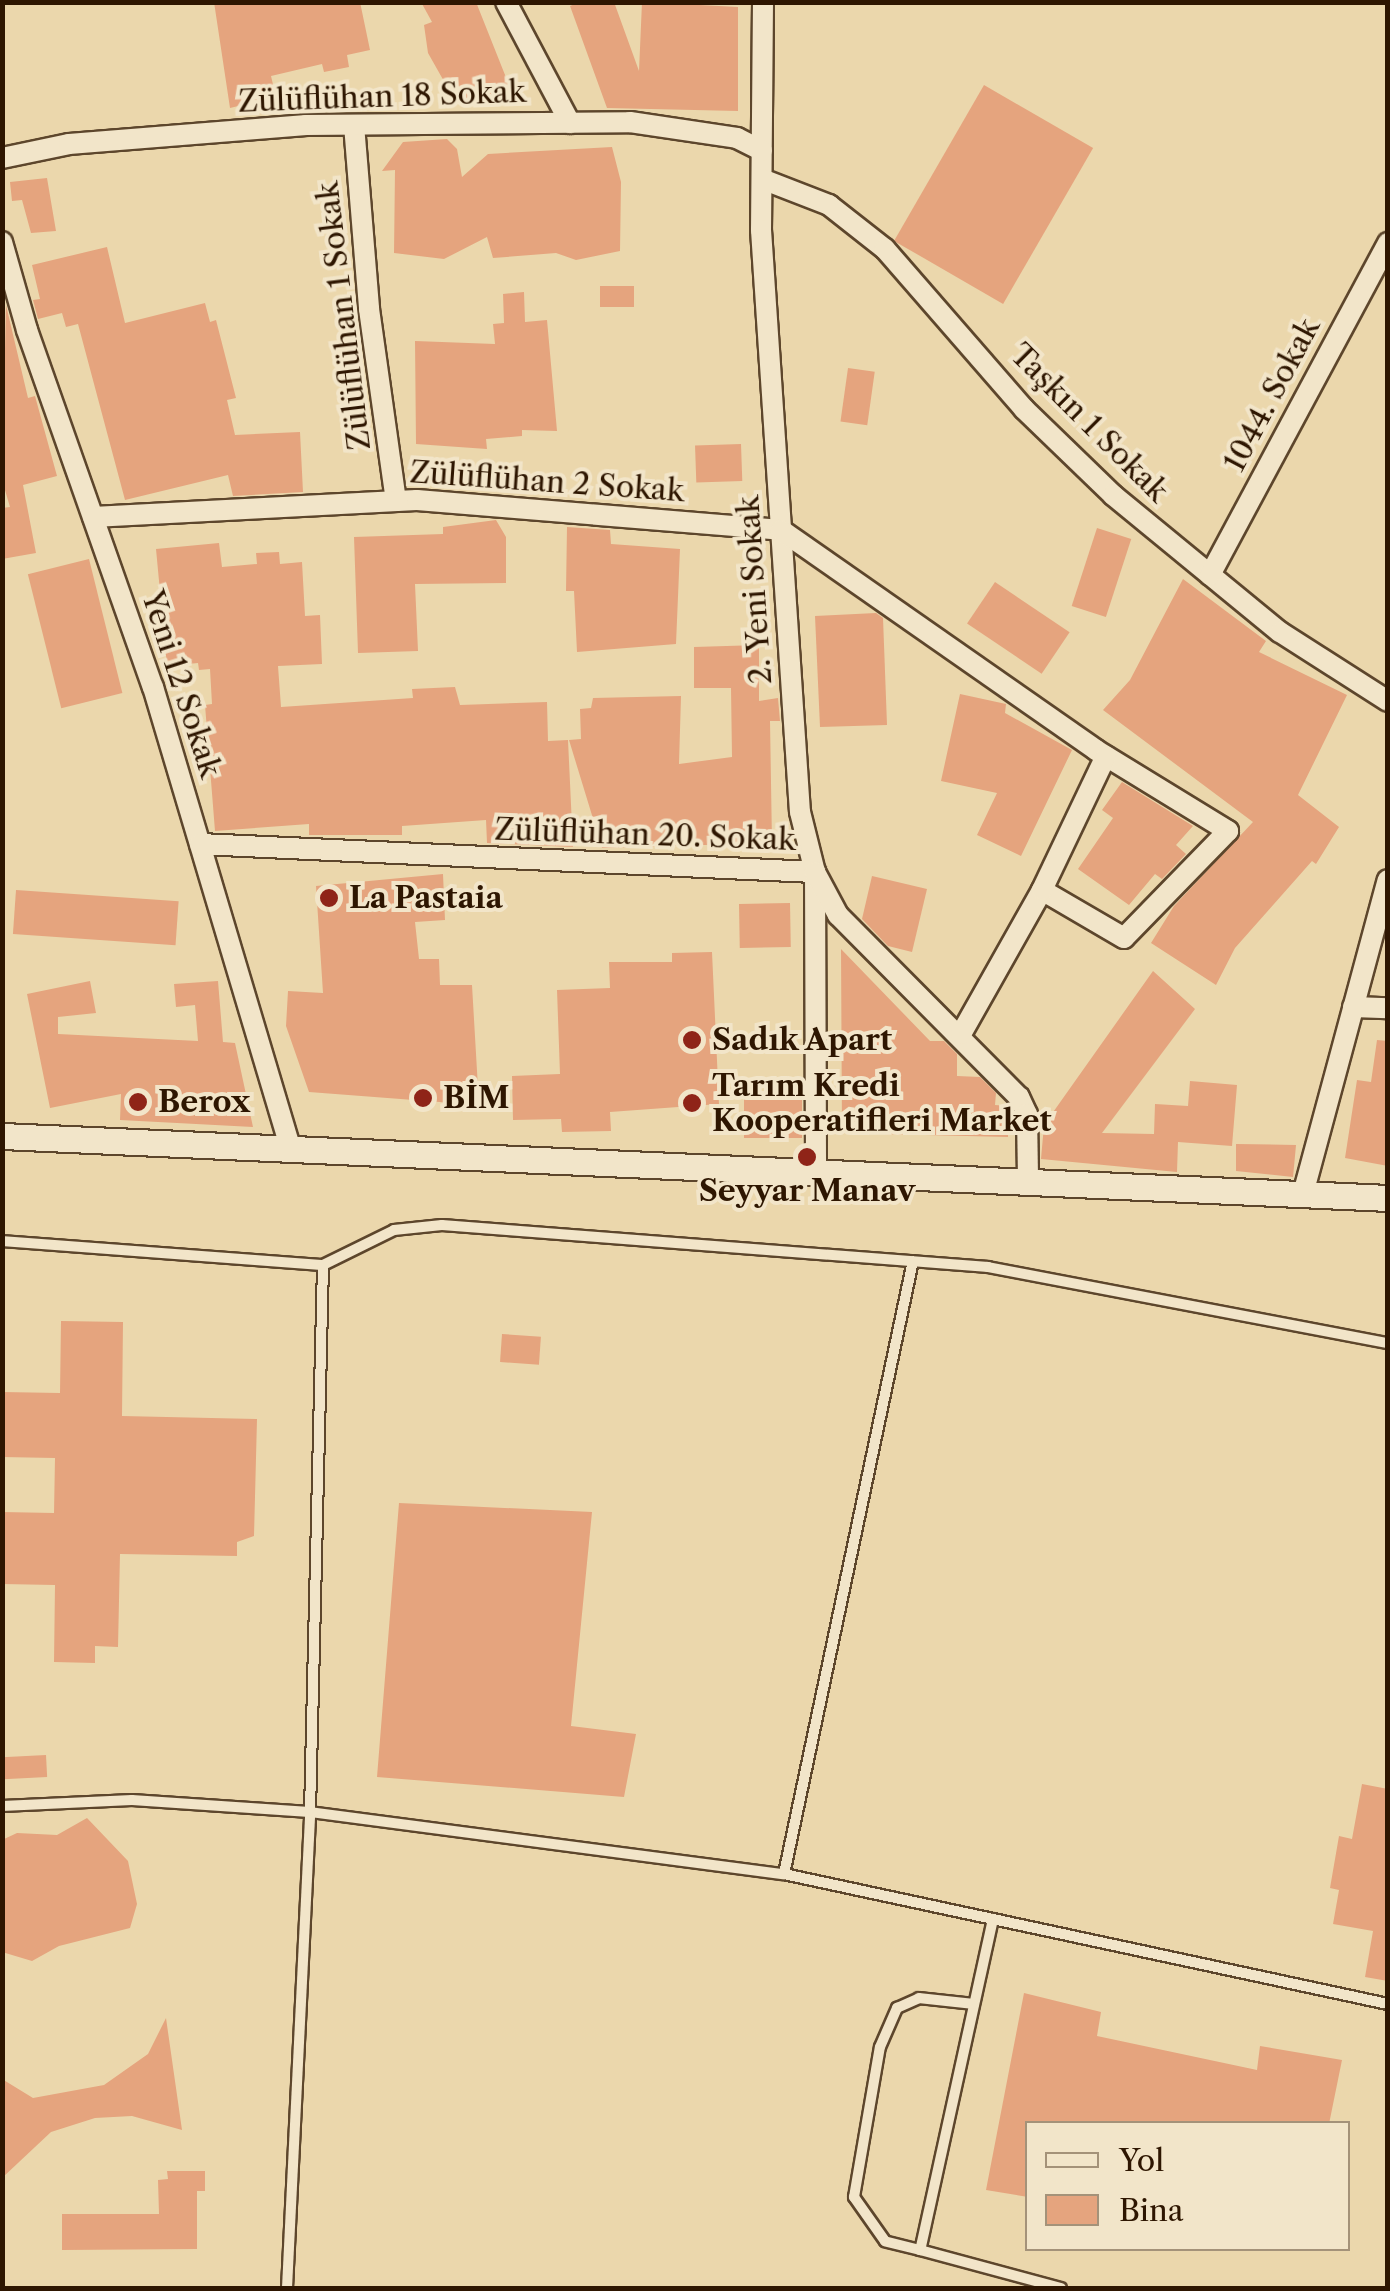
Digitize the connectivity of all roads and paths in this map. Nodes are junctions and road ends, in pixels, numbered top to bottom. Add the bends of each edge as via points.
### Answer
1 (506, 2) edge
2 (763, 2) edge
3 (570, 123) junction
4 (354, 124) junction
5 (762, 151) junction
6 (2, 158) edge
7 (762, 179) junction
8 (2, 242) edge
9 (1388, 243) edge
10 (396, 501) junction
11 (93, 518) junction
12 (781, 530) junction
13 (1210, 575) junction
14 (1388, 701) edge
15 (1106, 756) junction
16 (200, 844) junction
17 (815, 872) junction
18 (1388, 880) edge
19 (1042, 890) junction
20 (1353, 1007) junction
21 (1388, 1008) edge
22 (961, 1034) junction
23 (2, 1136) edge
24 (290, 1148) junction
25 (816, 1172) junction
26 (1028, 1182) junction
27 (1304, 1194) junction
28 (1388, 1198) edge
29 (2, 1241) edge
30 (913, 1261) junction
31 (324, 1265) junction
32 (1388, 1342) edge
33 (2, 1806) edge
34 (310, 1812) junction
35 (784, 1874) junction
36 (993, 1919) junction
37 (974, 2004) junction
38 (1388, 2004) edge
39 (920, 2250) junction
40 (287, 2288) edge
41 (1061, 2288) edge

1 - 3 street
2 - 5 street, 2. Yeni Sokak
3 - 4 street, Zülüflühan 18 Sokak
3 - 5 street, Zülüflühan 18 Sokak via 630,122 737,138
4 - 6 street, Zülüflühan 18 Sokak via 69,144
4 - 10 street, Zülüflühan 1 Sokak via 369,309
5 - 7 street, 2. Yeni Sokak
7 - 12 street, 2. Yeni Sokak
7 - 13 street, Taşkın 1 Sokak via 829,205 885,249 1024,408 1112,495
8 - 11 street, Yeni 12 Sokak
9 - 13 street, 1044. Sokak
10 - 11 street, Zülüflühan 2 Sokak
10 - 12 street, Zülüflühan 2 Sokak
11 - 16 street, Yeni 12 Sokak
12 - 15 street
12 - 17 street, 2. Yeni Sokak via 800,812
13 - 14 street, Taşkın 1 Sokak via 1280,632
15 - 19 street
15 - 19 street via 1228,831 1124,938
16 - 17 street, Zülüflühan 20. Sokak
16 - 24 street, Yeni 12 Sokak
17 - 22 street, Zülüflühan 20. Sokak via 838,915
17 - 25 street, 2. Yeni Sokak
18 - 20 street
19 - 22 street
20 - 21 street
20 - 27 street
22 - 26 street, Zülüflühan 20. Sokak via 1027,1114
23 - 24 street
24 - 25 street
25 - 26 street
26 - 27 street
27 - 28 street
29 - 31 lane
30 - 31 lane via 442,1225 394,1230
30 - 32 lane via 988,1267
30 - 35 lane
31 - 34 lane
33 - 34 lane via 132,1800
34 - 35 lane
34 - 40 lane
35 - 36 lane
36 - 37 lane
36 - 38 lane
37 - 39 lane
37 - 39 lane via 919,1998 897,2008 880,2047 854,2197 885,2241
39 - 41 lane

